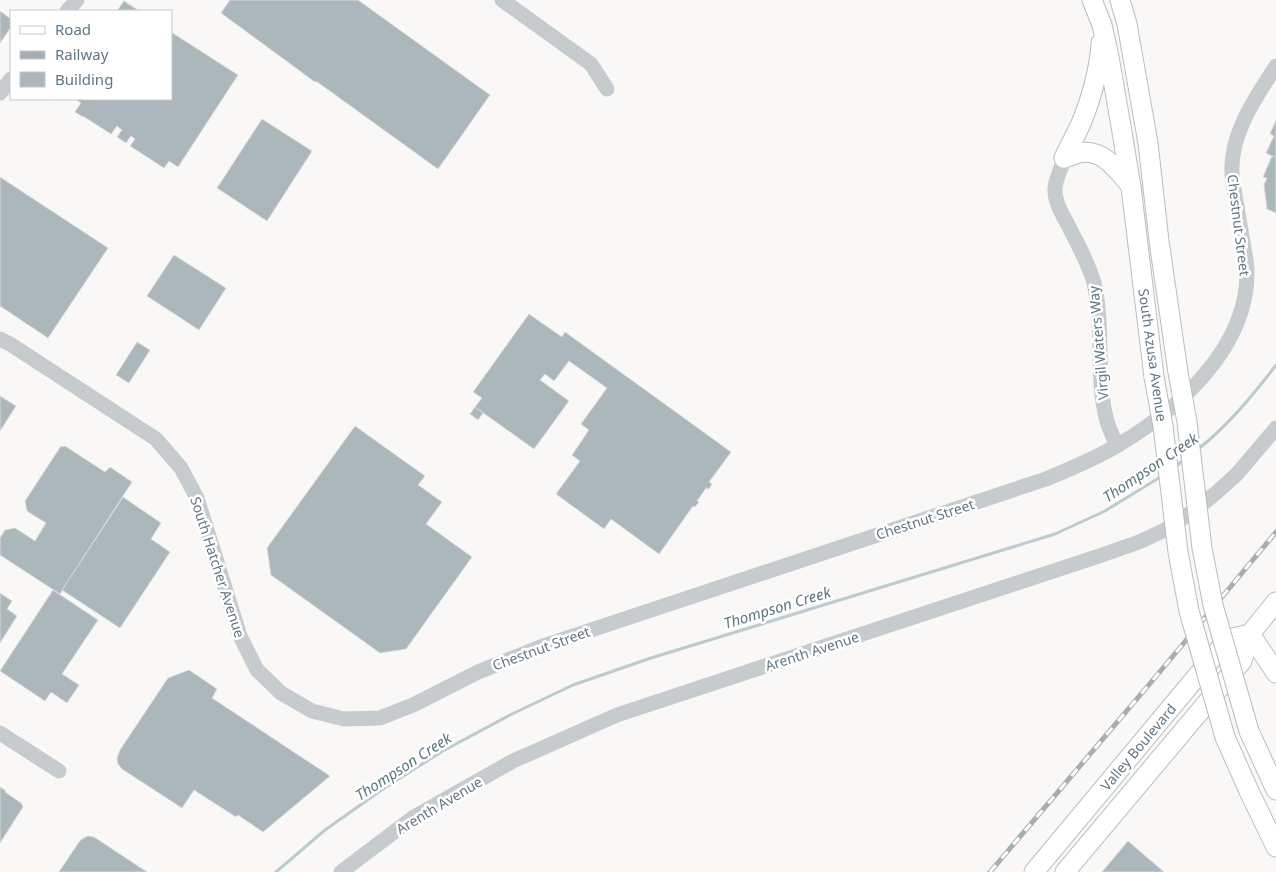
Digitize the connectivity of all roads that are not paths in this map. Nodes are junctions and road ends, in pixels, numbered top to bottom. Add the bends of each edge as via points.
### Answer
1 (77, 0) edge
2 (502, 0) edge
3 (1092, 0) edge
4 (1120, 0) edge
5 (68, 10) edge
6 (1102, 24) junction
7 (1276, 66) edge
8 (10, 80) edge
9 (608, 89) dead end
10 (0, 93) edge
11 (1064, 158) junction
12 (1131, 187) junction
13 (0, 339) edge
14 (1276, 428) edge
15 (1117, 446) junction
16 (1276, 602) edge
17 (1250, 634) junction
18 (1276, 673) edge
19 (312, 711) joint
20 (0, 733) edge
21 (1121, 767) junction
22 (59, 771) dead end
23 (1140, 782) junction
24 (1276, 790) edge
25 (1276, 847) edge
26 (341, 872) edge
27 (1034, 872) edge
28 (1065, 872) edge

1 - 5 street
2 - 9 street via 591,64
3 - 6 main road, South Azusa Avenue
4 - 24 main road, South Azusa Avenue, bridge via 1128,24 1148,143 1212,605 1249,731
6 - 11 main road via 1101,57 1091,95
6 - 12 main road, South Azusa Avenue
7 - 15 street, Chestnut Street via 1241,126 1233,149 1232,173 1247,269 1241,314 1231,338 1181,399
8 - 10 street
11 - 12 main road via 1090,152 1100,155
11 - 15 street, Virgil Waters Way via 1055,189 1057,202 1094,282 1102,398
12 - 25 main road, South Azusa Avenue, bridge via 1154,377 1189,611 1225,738
13 - 19 street, South Hatcher Avenue via 156,440 181,468 197,498 240,636 257,670 281,693
14 - 26 street, Arenth Avenue via 1237,474 1195,510 1165,530 1099,556 616,715 514,761 414,817
15 - 19 street, Chestnut Street via 1046,480 542,646 478,672 414,706 380,718 344,719
16 - 17 main road, Valley Boulevard
17 - 18 main road
17 - 21 main road, Valley Boulevard via 1228,639
17 - 23 main road, Valley Boulevard via 1242,661
20 - 22 street
21 - 23 main road
21 - 27 main road, Valley Boulevard
23 - 28 main road, Valley Boulevard

